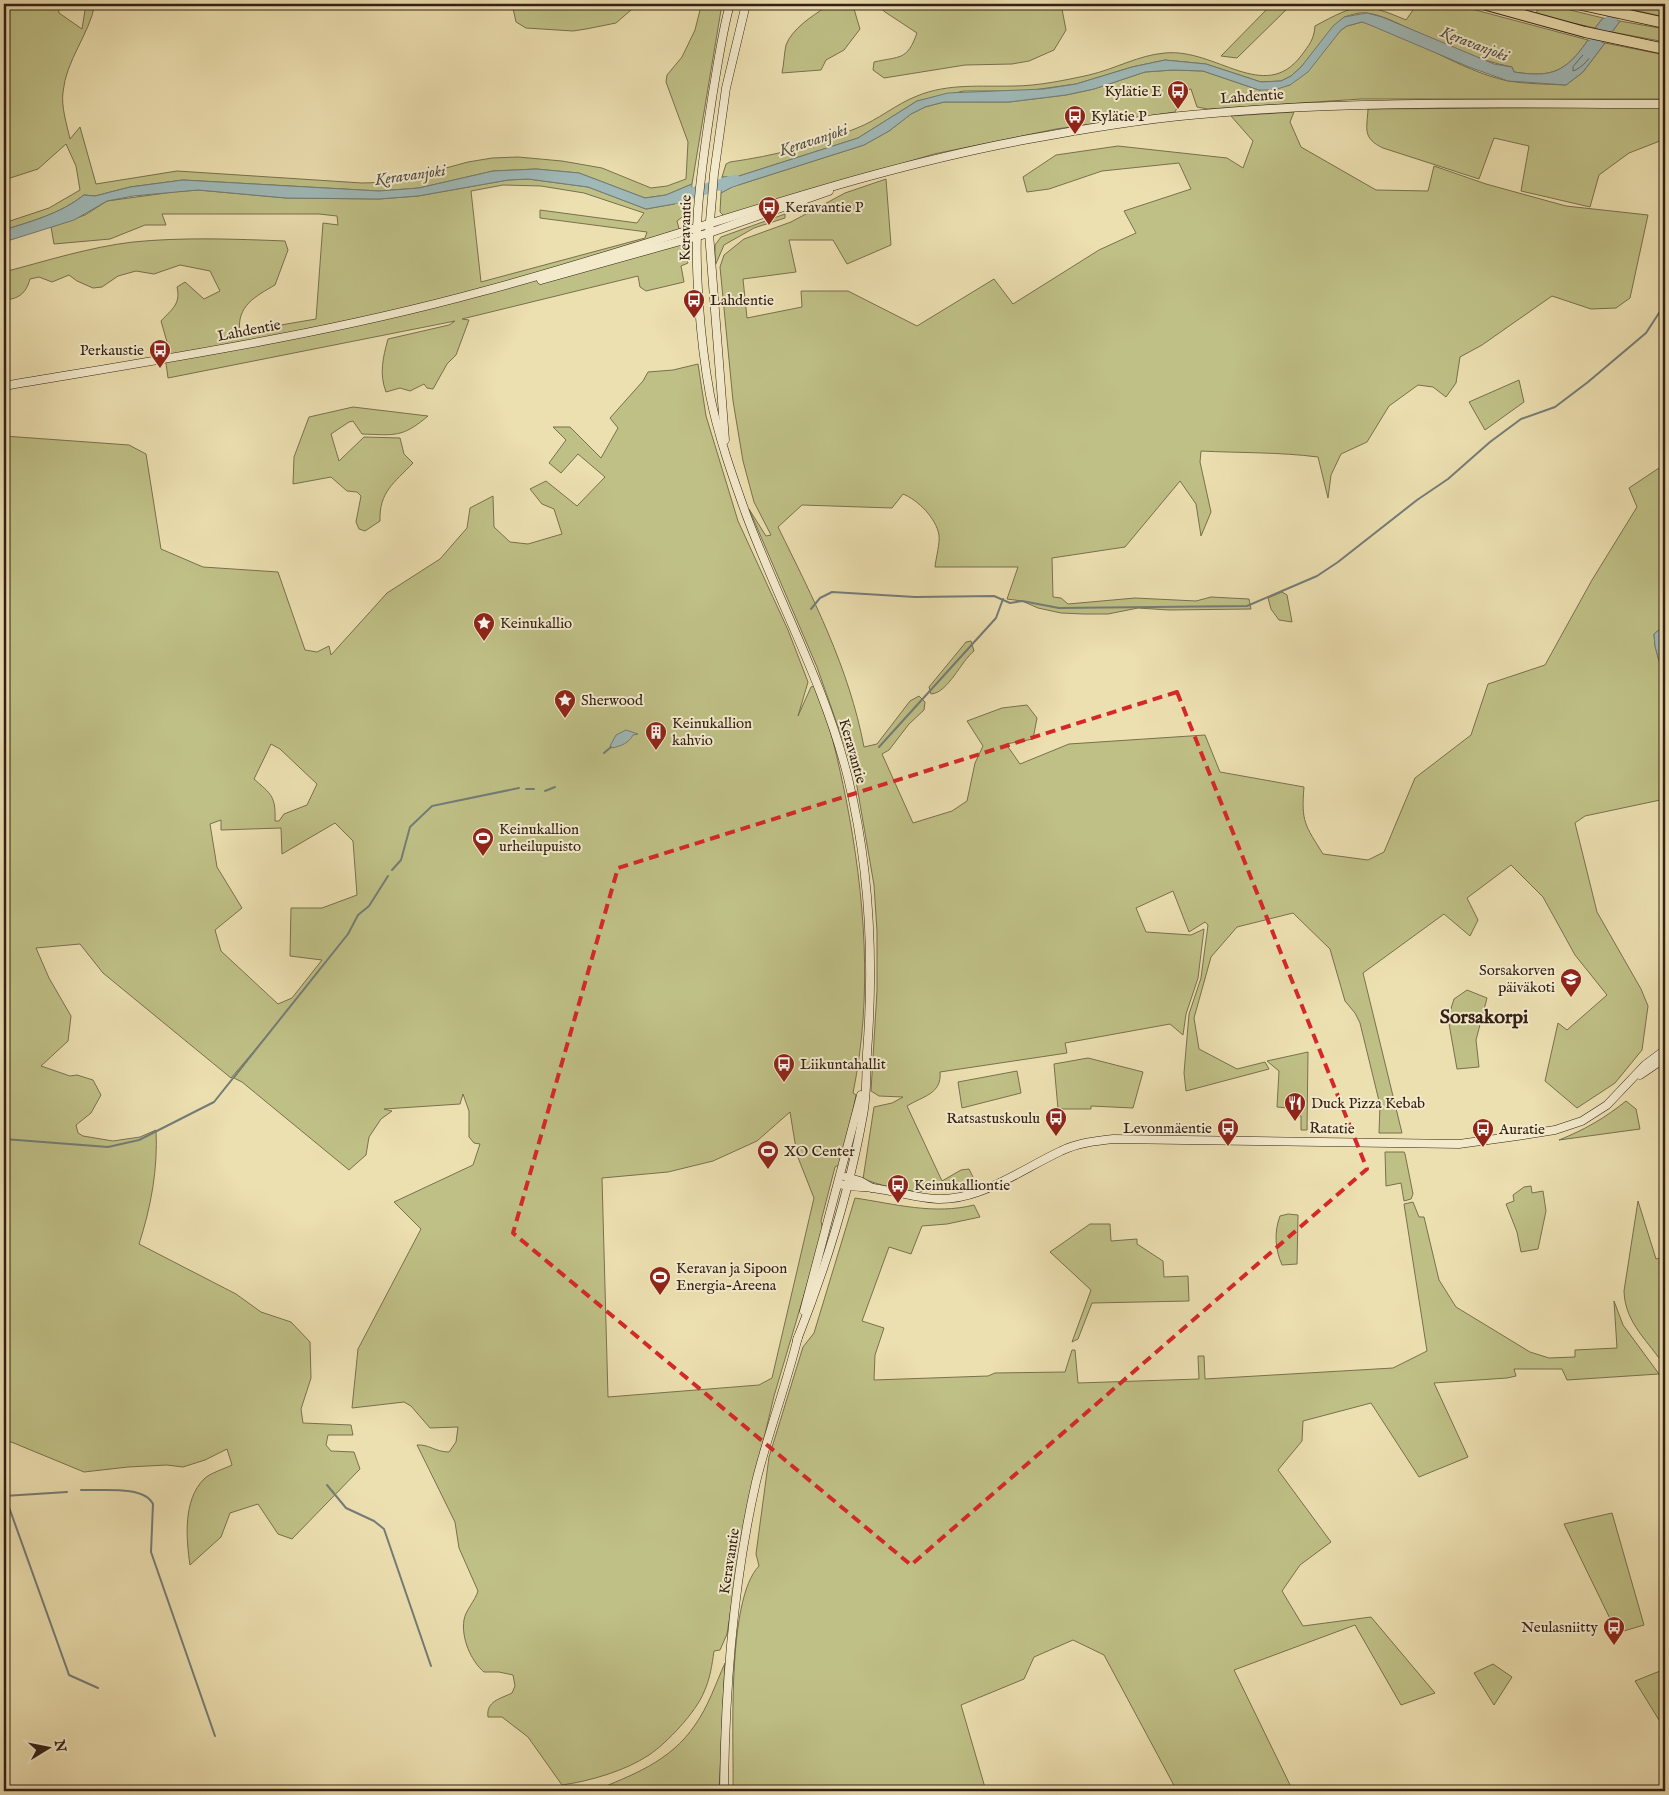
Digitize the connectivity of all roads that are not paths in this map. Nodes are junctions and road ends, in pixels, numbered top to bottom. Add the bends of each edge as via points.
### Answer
1 (730, 4) edge
2 (746, 4) edge
3 (1483, 4) edge
4 (1578, 4) edge
5 (1665, 23) edge
6 (1665, 49) edge
7 (1665, 104) edge
8 (848, 183) junction
9 (710, 223) junction
10 (697, 226) junction
11 (709, 234) junction
12 (697, 236) junction
13 (497, 288) junction
14 (4, 386) edge
15 (726, 452) junction
16 (1665, 1050) edge
17 (1665, 1058) edge
18 (866, 1076) junction
19 (1636, 1077) junction
20 (840, 1180) junction
21 (849, 1182) junction
22 (797, 1340) junction
23 (724, 1791) edge

1 - 10 main road, Keravantie via 700,178
2 - 9 main road, Keravantie via 726,88
3 - 6 highway via 1585,32
4 - 5 highway
7 - 8 main road, Lahdentie via 1385,104 1211,113 1044,136 915,164
8 - 9 main road, Lahdentie
8 - 11 main road, Lahdentie
9 - 10 main road, Lahdentie
9 - 11 main road, Keravantie
10 - 12 main road, Keravantie
10 - 13 main road, Lahdentie
11 - 12 main road, Lahdentie
11 - 15 main road, Keravantie
12 - 13 main road, Lahdentie via 570,272
12 - 15 main road, Keravantie via 708,379
13 - 14 main road, Lahdentie via 340,326
15 - 18 main road, Keravantie via 760,549 821,691 854,807 869,924
16 - 19 main road, Ratatie via 1645,1065
17 - 19 main road, Ratatie
18 - 20 main road, Keravantie
18 - 21 main road, Keravantie via 863,1114
19 - 21 main road, Ratatie via 1607,1105 1582,1120 1555,1130 1477,1142 1408,1144 1113,1139 1062,1150 993,1186 966,1196 937,1200 910,1197
20 - 21 main road, Ratatie
20 - 22 main road, Keravantie
21 - 22 main road, Keravantie via 834,1236
22 - 23 main road, Keravantie via 763,1456 741,1562 729,1662

